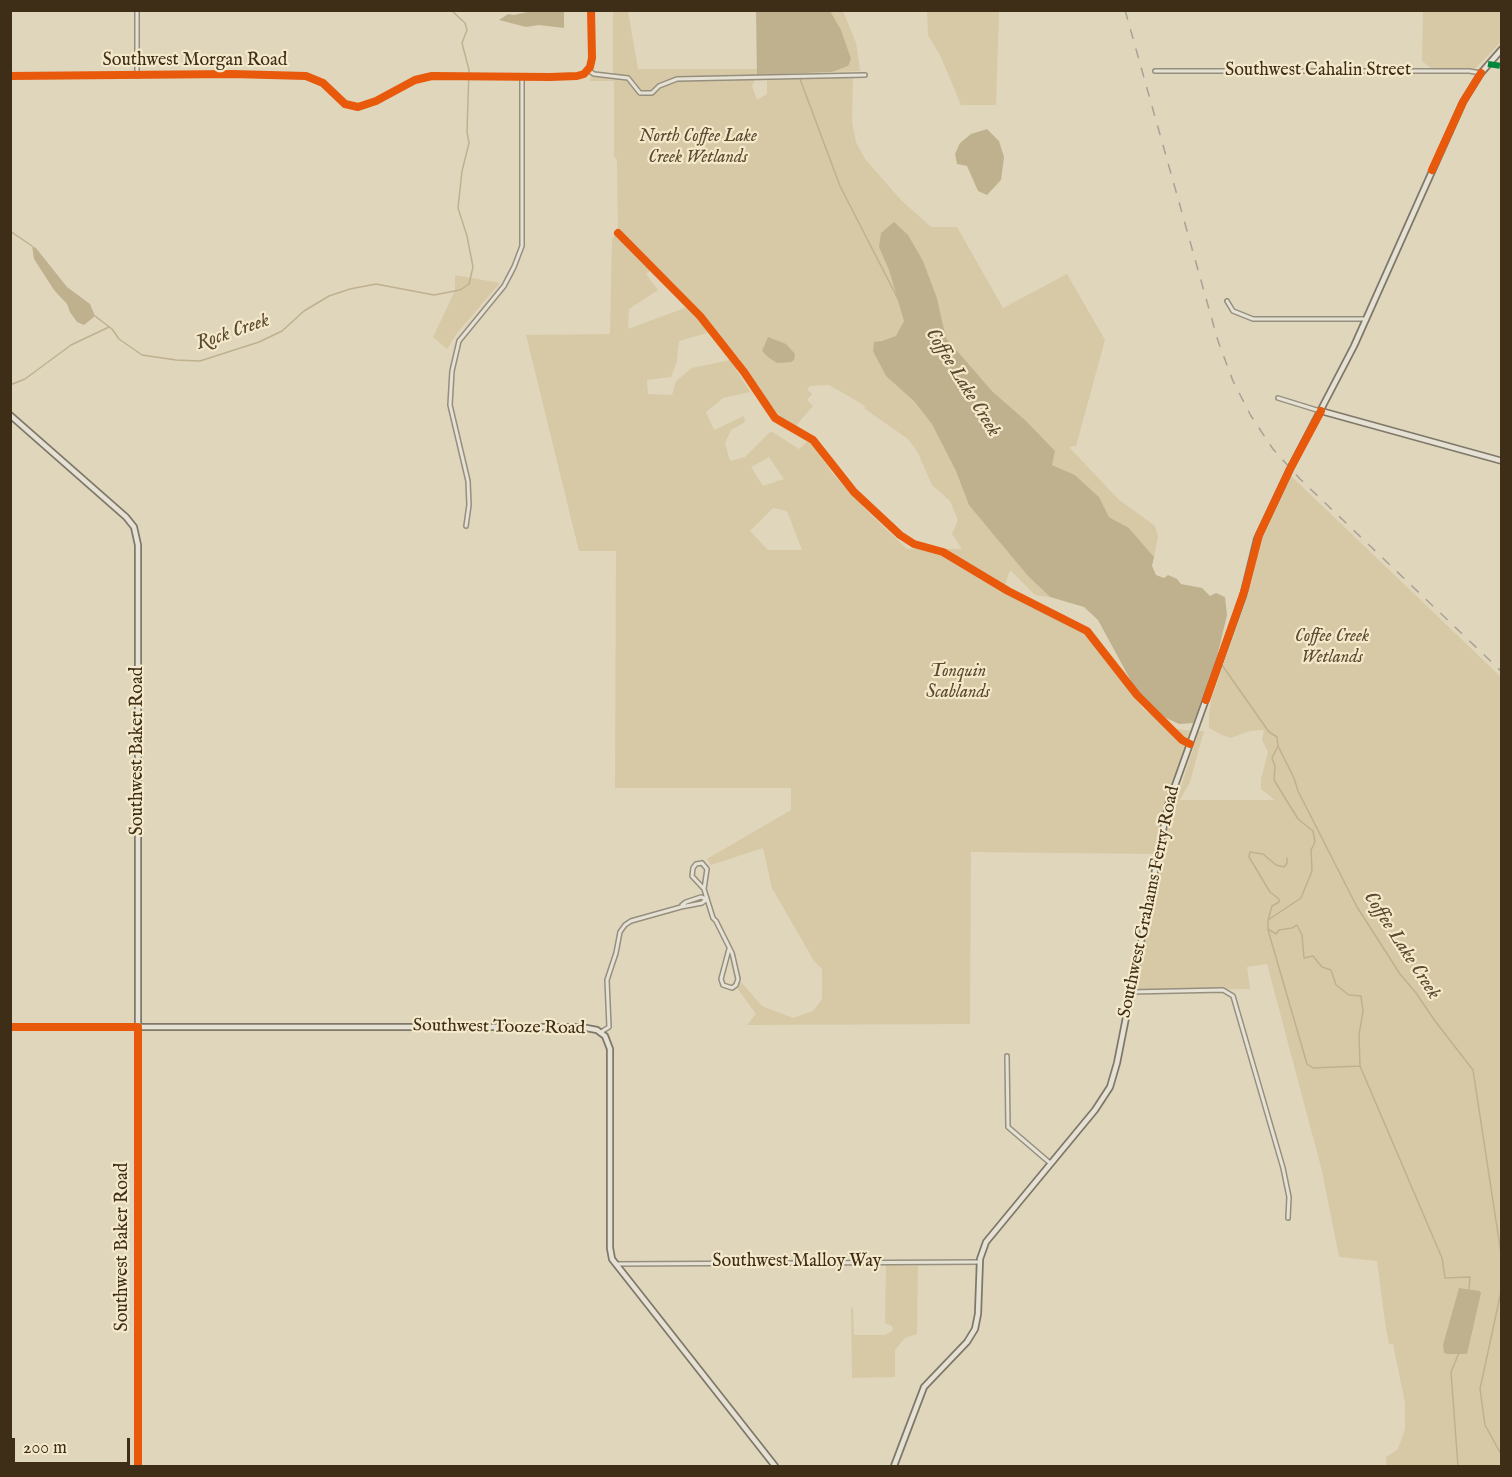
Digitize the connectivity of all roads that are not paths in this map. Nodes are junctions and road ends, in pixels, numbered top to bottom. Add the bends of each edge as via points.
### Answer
1 (137, 10) edge
2 (591, 10) edge
3 (1502, 49) edge
4 (588, 70) junction
5 (1155, 71) dead end
6 (1481, 73) junction
7 (865, 75) dead end
8 (10, 76) edge
9 (137, 76) junction
10 (522, 77) junction
11 (618, 233) dead end
12 (1227, 301) dead end
13 (1366, 319) junction
14 (1278, 398) dead end
15 (1321, 411) junction
16 (10, 415) edge
17 (1502, 461) edge
18 (466, 526) dead end
19 (1190, 744) junction
20 (704, 889) junction
21 (707, 899) junction
22 (729, 949) junction
23 (1131, 992) junction
24 (10, 1027) edge
25 (138, 1027) junction
26 (602, 1032) junction
27 (1007, 1056) dead end
28 (1050, 1163) junction
29 (1288, 1218) dead end
30 (980, 1262) junction
31 (614, 1264) junction
32 (138, 1467) edge
33 (775, 1467) edge
34 (894, 1467) edge

1 - 9 street
2 - 4 street via 592,58
3 - 6 main road, Southwest Grahams Ferry Road
4 - 7 street, Southwest Morgan Road via 628,78 640,93 652,93 677,79
4 - 10 street, Southwest Morgan Road via 577,76
5 - 6 street, Southwest Cahalin Street
6 - 13 main road, Southwest Grahams Ferry Road via 1453,122
8 - 9 street, Southwest Morgan Road
9 - 10 street, Southwest Morgan Road via 306,76 323,83 345,104 358,107 432,76
10 - 18 street via 522,246 504,286 459,341 452,371 450,405 468,481
11 - 19 street via 697,312 775,418 815,442 854,492 900,535 916,545 943,552 1087,631 1137,695
12 - 13 street via 1233,310 1253,319
13 - 15 main road, Southwest Grahams Ferry Road
14 - 15 street
15 - 17 main road
15 - 19 main road, Southwest Grahams Ferry Road via 1259,535 1243,596
16 - 25 main road, Southwest Baker Road via 126,517 137,538
19 - 23 main road, Southwest Grahams Ferry Road via 1164,818
20 - 20 street via 707,869 702,863 696,864 692,876
20 - 21 street
21 - 22 street
21 - 26 street via 631,921 620,932 607,980 609,1027
22 - 22 street via 738,976 732,988 723,985 721,979
23 - 28 main road, Southwest Grahams Ferry Road via 1110,1087
23 - 29 street via 1223,990 1233,996 1283,1168 1289,1197
24 - 25 main road, Southwest Tooze Road
25 - 26 main road, Southwest Tooze Road via 581,1027
25 - 32 main road, Southwest Baker Road
26 - 31 main road, Southwest Tooze Road via 610,1049 610,1248
27 - 28 street via 1008,1127
28 - 30 main road, Southwest Grahams Ferry Road via 988,1240
30 - 31 street, Southwest Malloy Way
30 - 34 main road, Southwest Grahams Ferry Road via 975,1329 922,1390
31 - 33 main road

